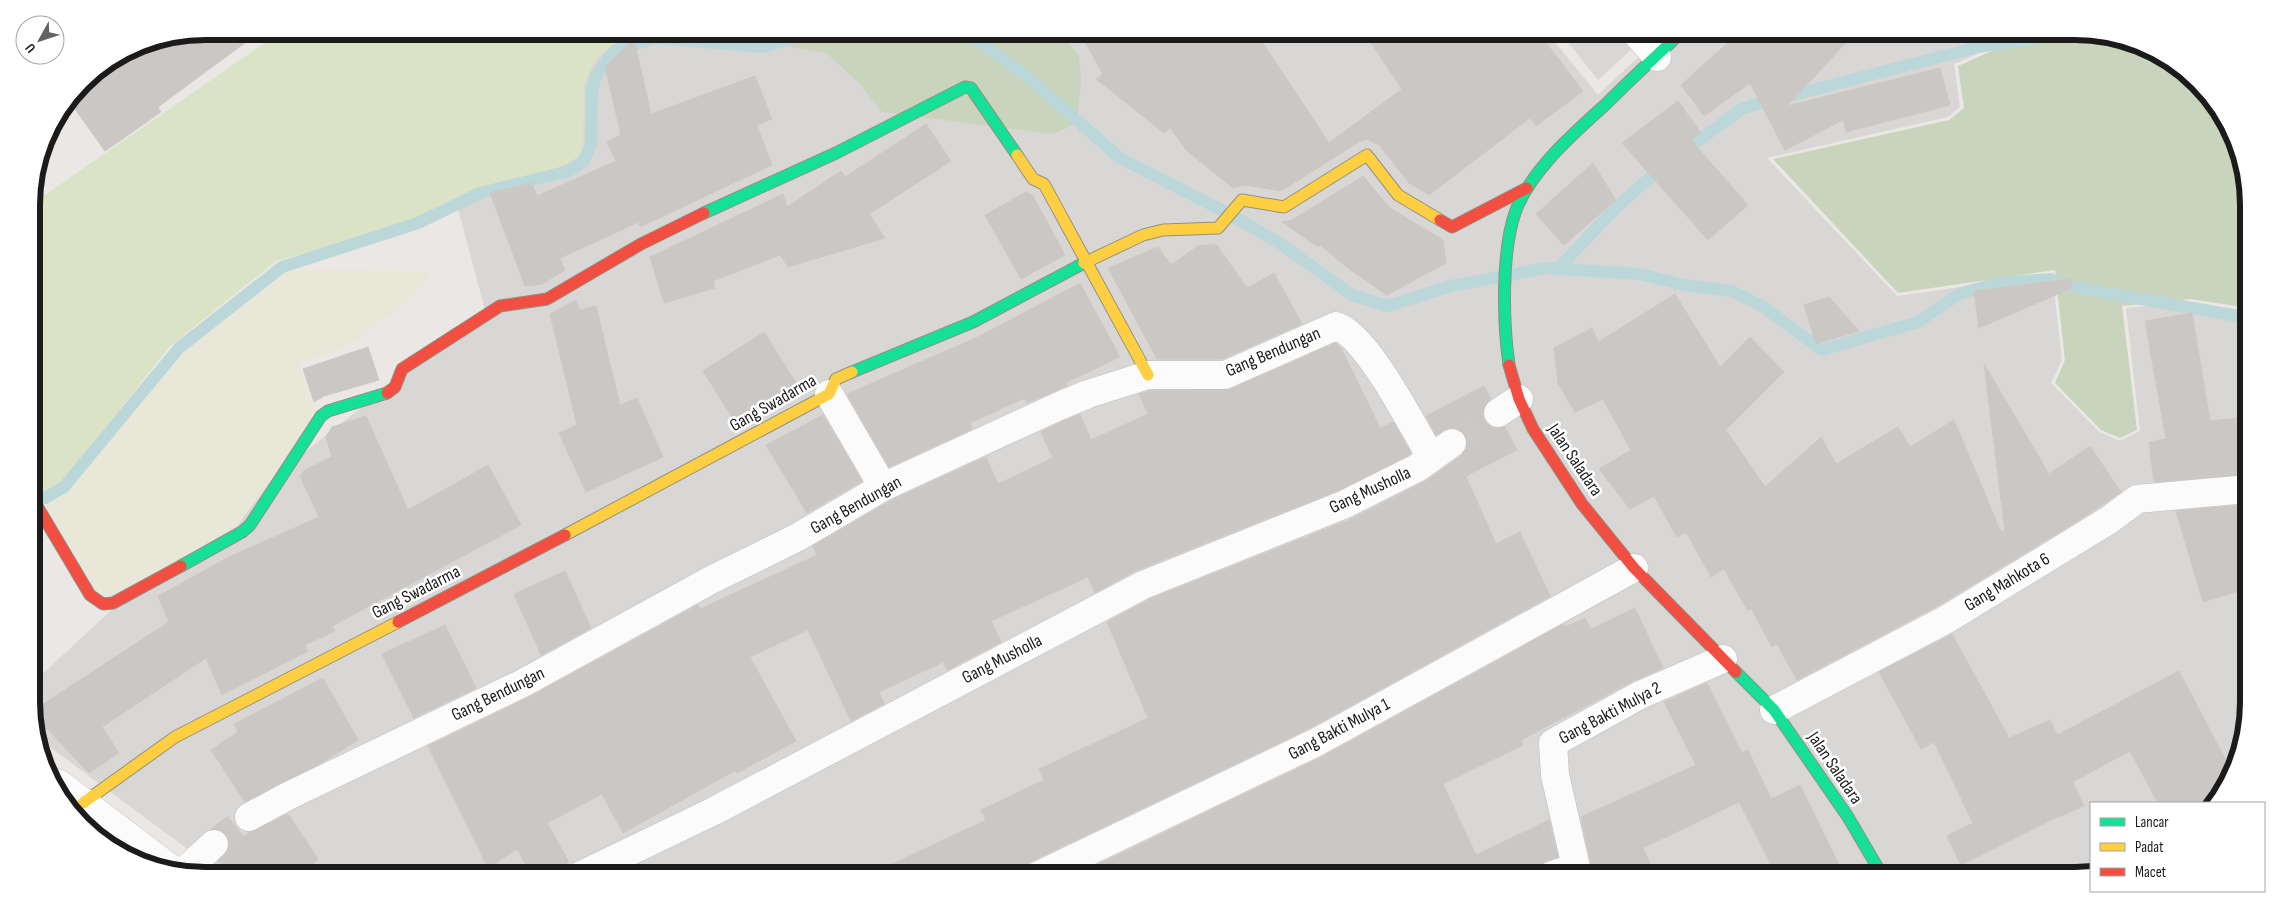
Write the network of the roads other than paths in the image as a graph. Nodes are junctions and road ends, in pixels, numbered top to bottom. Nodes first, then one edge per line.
1 (1642, 40) edge
2 (1674, 40) edge
3 (1657, 57) junction
4 (1527, 188) junction
5 (1088, 262) junction
6 (1148, 375) junction
7 (829, 394) junction
8 (1441, 450) joint
9 (883, 487) junction
10 (2240, 490) edge
11 (40, 511) edge
12 (1634, 568) junction
13 (1723, 659) junction
14 (1774, 710) junction
15 (66, 789) edge
16 (83, 803) junction
17 (249, 817) tunnel mouth
18 (214, 844) tunnel mouth
19 (159, 860) edge
20 (189, 866) edge
21 (598, 867) edge
22 (1056, 867) edge
23 (1568, 867) edge
24 (1877, 867) edge

1 - 3 street
2 - 3 street, Jalan Saladara
3 - 4 street, Jalan Saladara
4 - 5 street, Gang Swadarma
4 - 12 street, Jalan Saladara
5 - 6 street
5 - 7 street, Gang Swadarma
5 - 11 street
6 - 8 street, Gang Bendungan
6 - 9 street, Gang Bendungan
7 - 9 street
7 - 16 street, Gang Swadarma
8 - 21 street, Gang Musholla
9 - 17 street, Gang Bendungan
10 - 14 street, Gang Mahkota 6
12 - 13 street, Jalan Saladara
12 - 22 street, Gang Bakti Mulya 1
13 - 14 street, Jalan Saladara
13 - 23 street, Gang Bakti Mulya 2
14 - 24 street, Jalan Saladara
15 - 16 street
16 - 19 street
18 - 20 street

